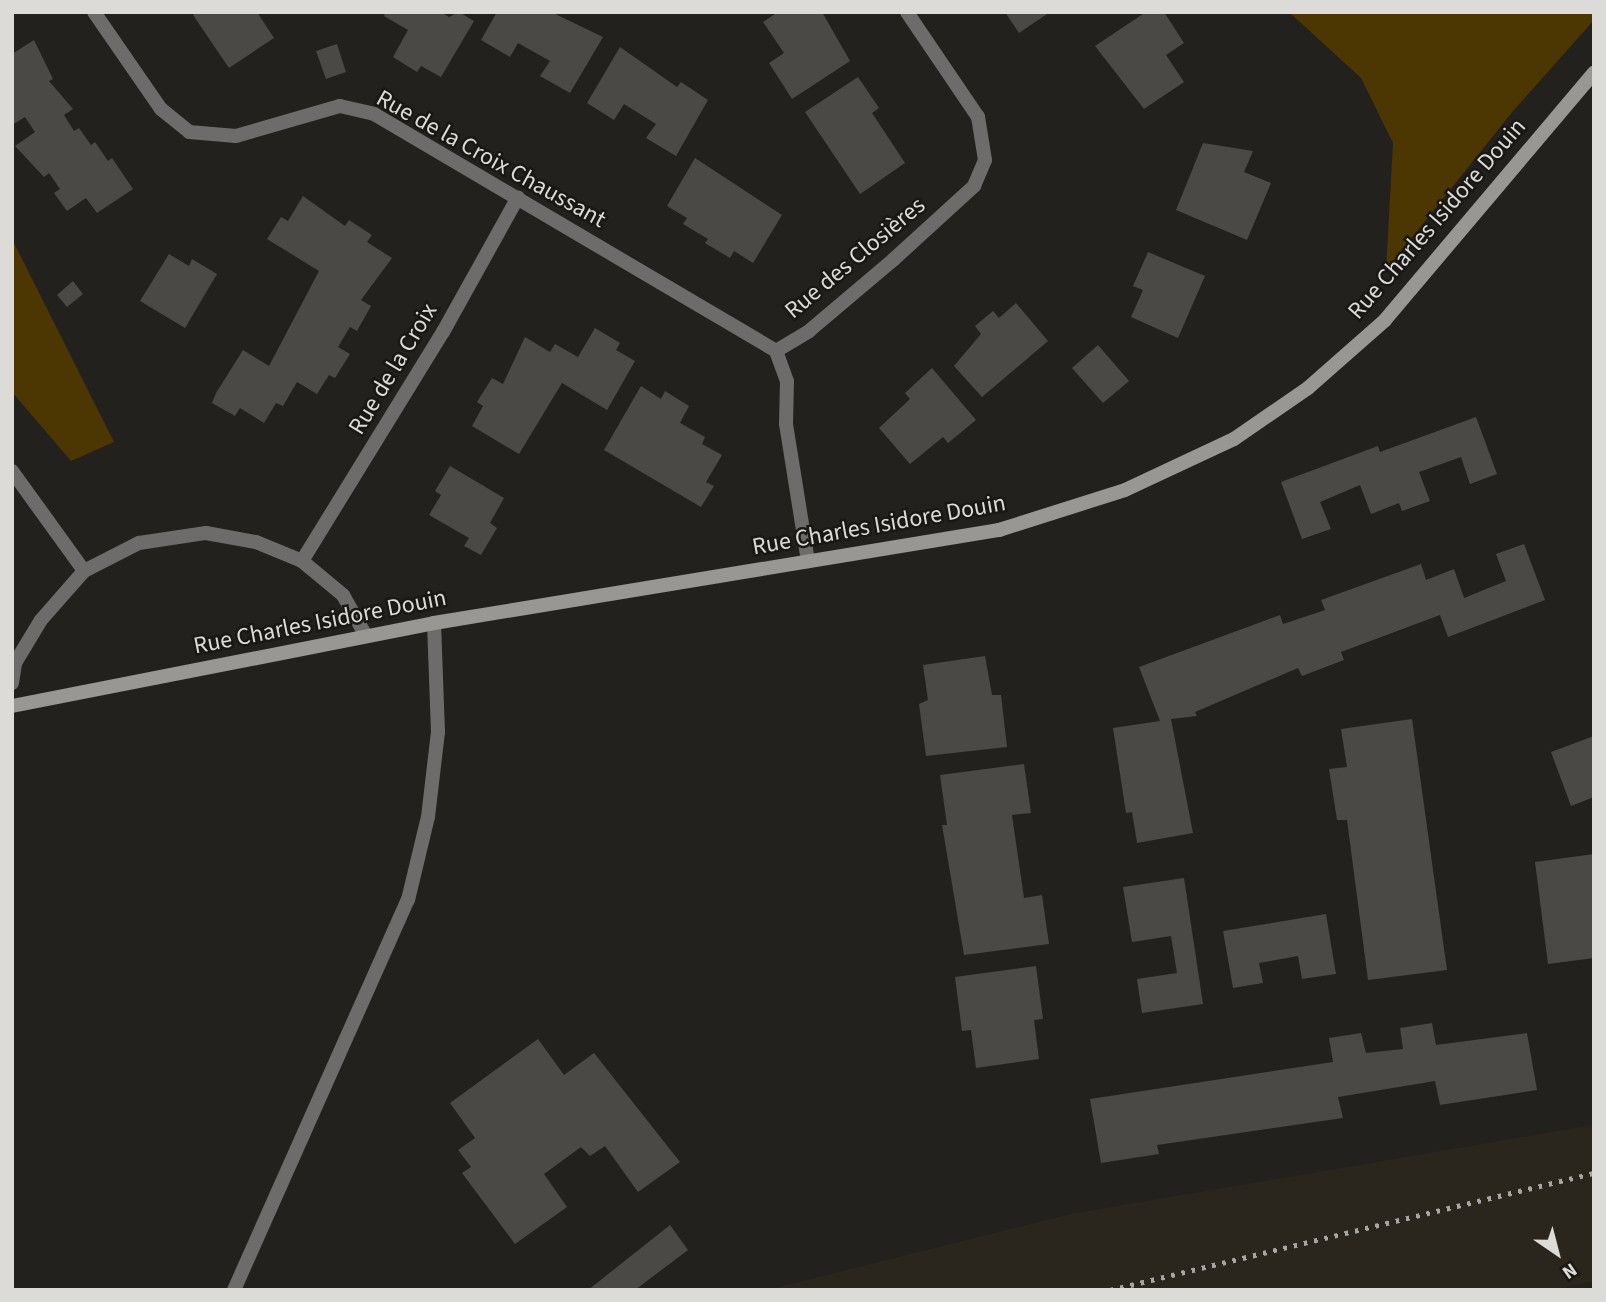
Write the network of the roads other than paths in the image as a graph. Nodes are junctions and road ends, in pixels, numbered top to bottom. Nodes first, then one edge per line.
1 (94, 12) edge
2 (907, 12) edge
3 (1594, 74) edge
4 (518, 197) junction
5 (776, 351) junction
6 (12, 471) edge
7 (302, 561) junction
8 (808, 561) junction
9 (84, 570) junction
10 (434, 622) junction
11 (366, 636) junction
12 (12, 683) edge
13 (12, 706) edge
14 (234, 1290) edge

1 - 4 street, Rue de la Croix Chaussant
2 - 5 street, Rue des Closières
3 - 8 street, Rue Charles Isidore Douin
4 - 5 street, Rue de la Croix Chaussant
4 - 7 street, Rue de la Croix
5 - 8 street, Rue des Closières
6 - 9 street
7 - 9 street
7 - 11 street
8 - 10 street, Rue Charles Isidore Douin
9 - 12 street
10 - 11 street, Rue Charles Isidore Douin
10 - 14 street
11 - 13 street, Rue Charles Isidore Douin

